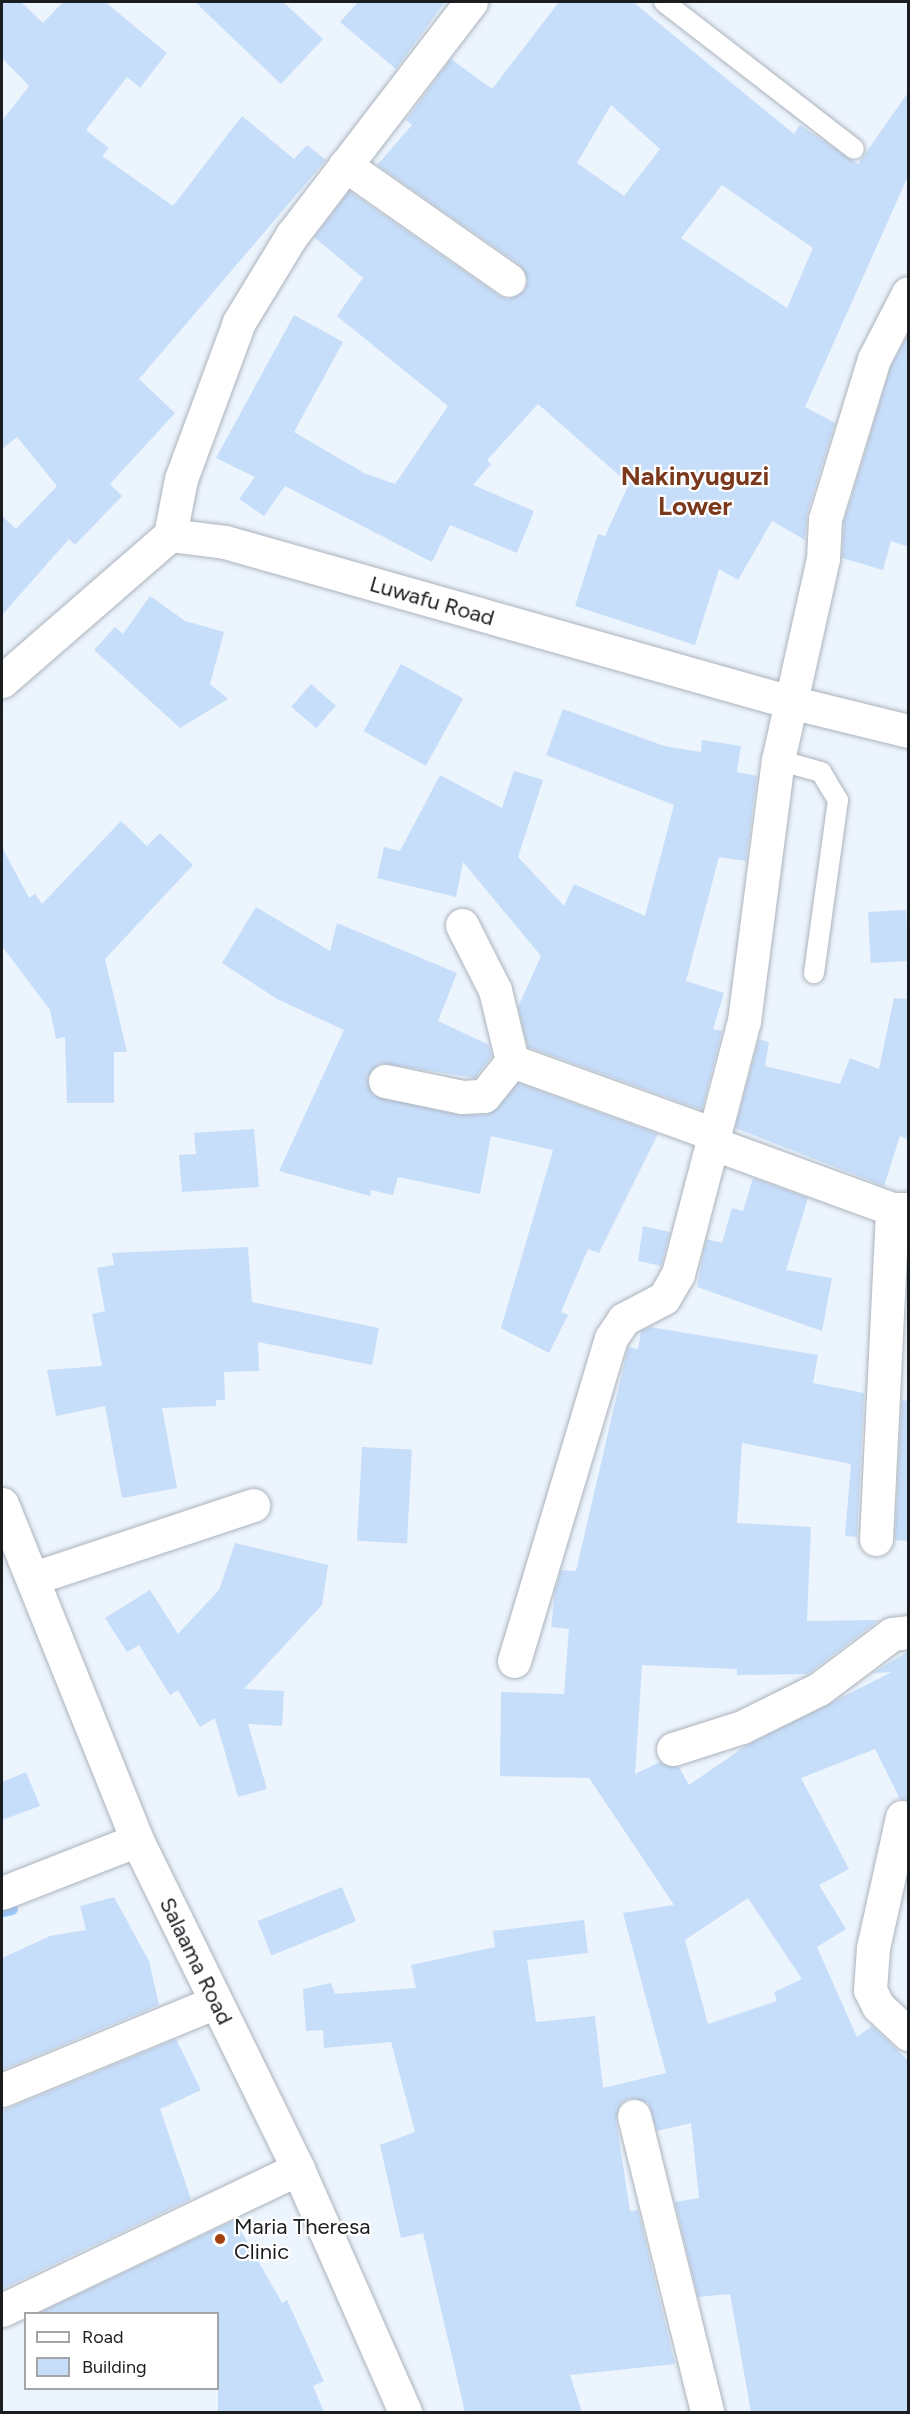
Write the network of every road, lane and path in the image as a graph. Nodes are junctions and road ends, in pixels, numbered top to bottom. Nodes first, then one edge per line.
1 (471, 2) edge
2 (664, 2) edge
3 (854, 149) dead end
4 (345, 165) junction
5 (509, 280) dead end
6 (909, 294) edge
7 (171, 535) junction
8 (2, 681) edge
9 (789, 702) junction
10 (909, 730) edge
11 (778, 760) junction
12 (462, 925) dead end
13 (814, 973) dead end
14 (512, 1061) junction
15 (386, 1081) dead end
16 (713, 1138) junction
17 (900, 1209) edge
18 (895, 1436) edge
19 (2, 1504) edge
20 (253, 1505) dead end
21 (876, 1539) dead end
22 (34, 1578) junction
23 (909, 1632) edge
24 (514, 1661) dead end
25 (673, 1749) dead end
26 (902, 1817) dead end
27 (137, 1840) junction
28 (2, 1893) edge
29 (216, 2002) junction
30 (909, 2034) edge
31 (2, 2090) edge
32 (634, 2116) dead end
33 (298, 2169) junction
34 (2, 2310) edge
35 (405, 2412) edge
36 (707, 2412) edge

1 - 4 street
2 - 3 lane
4 - 5 street
4 - 7 street
6 - 9 street
7 - 8 street
7 - 9 street, Luwafu Road
9 - 10 street, Luwafu Road
9 - 11 street
11 - 13 lane
11 - 16 street
12 - 14 street
14 - 15 street
14 - 16 street
16 - 17 street
16 - 24 street
17 - 18 street
18 - 21 street
19 - 22 street, Salaama Road
20 - 22 street
22 - 27 street, Salaama Road
23 - 25 street
26 - 30 street
27 - 28 street
27 - 29 street, Salaama Road
29 - 31 street
29 - 33 street, Salaama Road
32 - 36 street
33 - 34 street
33 - 35 street, Salaama Road

